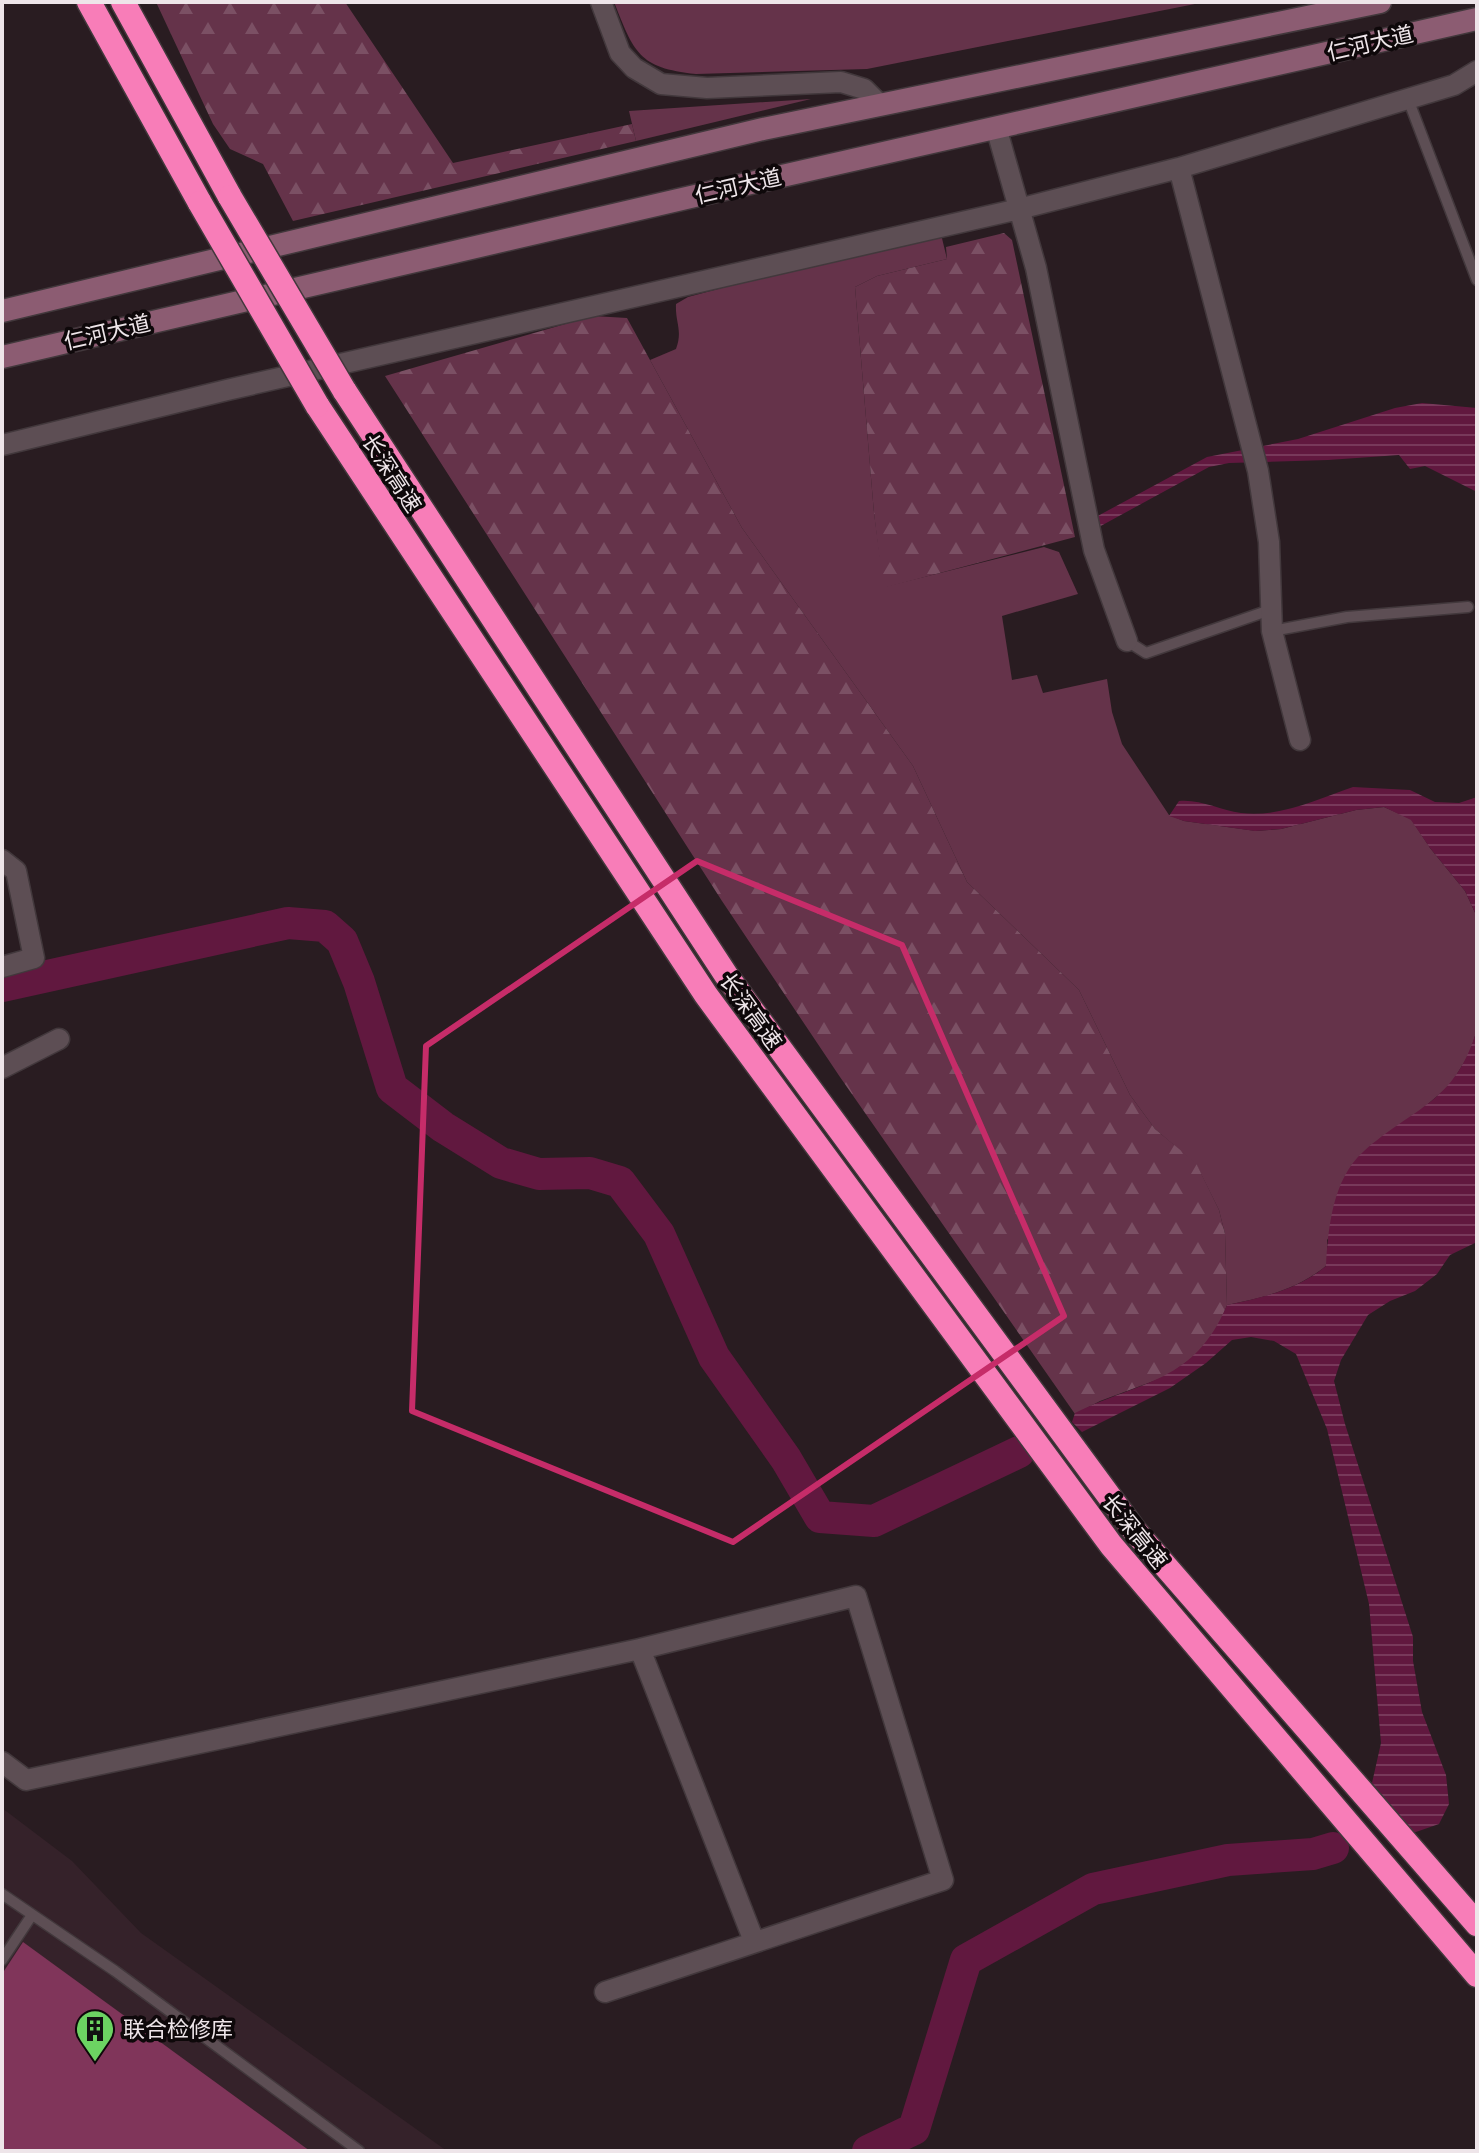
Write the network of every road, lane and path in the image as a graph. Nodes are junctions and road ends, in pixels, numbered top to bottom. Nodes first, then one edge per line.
1 (89, 2) edge
2 (123, 2) edge
3 (601, 2) edge
4 (1380, 2) edge
5 (1473, 16) edge
6 (1477, 71) edge
7 (1408, 99) junction
8 (880, 105) junction
9 (996, 127) junction
10 (1179, 168) junction
11 (1019, 209) junction
12 (1477, 280) edge
13 (2, 311) edge
14 (2, 357) edge
15 (2, 445) edge
16 (1468, 607) dead end
17 (1270, 610) junction
18 (1272, 631) junction
19 (1127, 641) joint
20 (1300, 740) dead end
21 (2, 860) edge
22 (2, 967) edge
23 (59, 1039) dead end
24 (2, 1068) edge
25 (640, 1649) junction
26 (2, 1762) edge
27 (2, 1894) edge
28 (32, 1915) junction
29 (1477, 1924) edge
30 (754, 1941) junction
31 (2, 1960) edge
32 (1477, 1975) edge
33 (605, 1992) dead end
34 (359, 2151) edge

1 - 32 highway, 长深高速, bridge
2 - 29 highway, 长深高速, bridge
3 - 8 street
4 - 8 main road, 仁河大道
5 - 9 main road, 仁河大道
6 - 7 street
7 - 10 street
7 - 12 lane
8 - 13 main road, 仁河大道
9 - 11 street
9 - 14 main road, 仁河大道
10 - 11 street
10 - 17 street
11 - 15 street
11 - 19 street
16 - 18 lane
17 - 18 street
17 - 19 lane
18 - 20 street
21 - 22 street
23 - 24 street
25 - 26 street
25 - 30 street
25 - 30 street
27 - 28 lane
28 - 31 lane
28 - 34 lane
30 - 33 street

